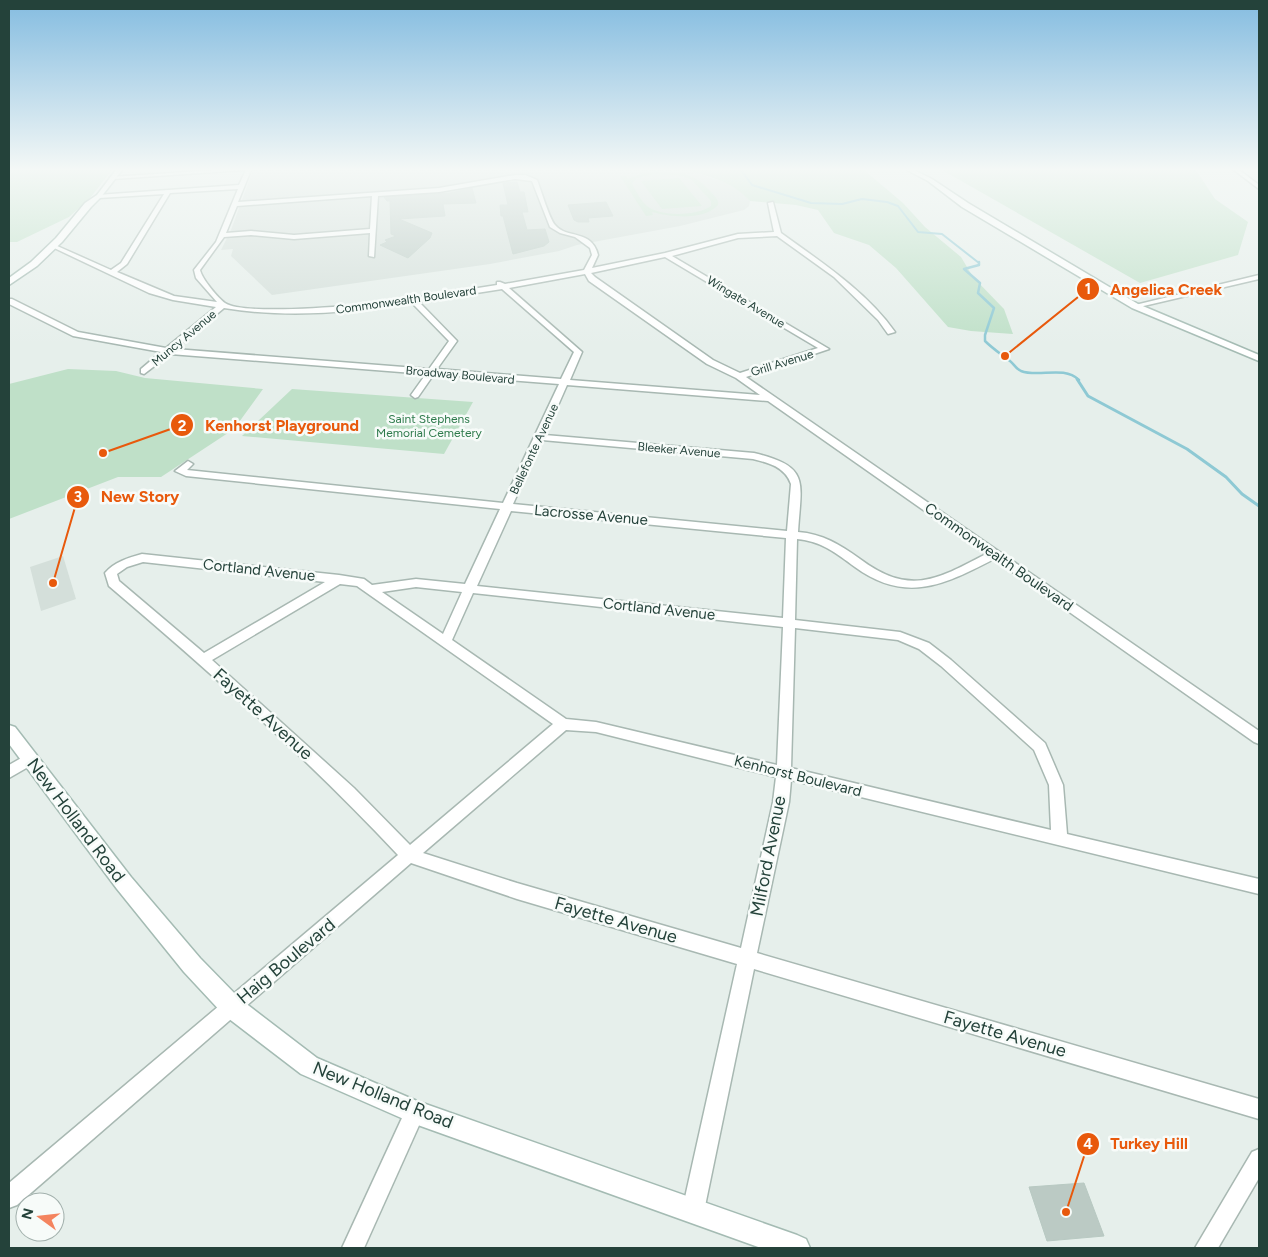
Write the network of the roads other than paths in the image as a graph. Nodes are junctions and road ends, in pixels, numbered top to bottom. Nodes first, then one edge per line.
1 (67, 229) edge
2 (146, 229) edge
3 (225, 229) edge
4 (558, 229) edge
5 (777, 229) edge
6 (1005, 229) edge
7 (374, 230) joint
8 (223, 234) junction
9 (778, 234) junction
10 (53, 246) junction
11 (666, 255) junction
12 (372, 256) dead end
13 (111, 272) junction
14 (587, 272) junction
15 (1259, 277) edge
16 (9, 282) edge
17 (501, 285) junction
18 (411, 299) junction
19 (9, 302) edge
20 (223, 305) junction
21 (1134, 306) junction
22 (890, 332) dead end
23 (172, 349) junction
24 (826, 349) joint
25 (1259, 358) edge
26 (433, 370) junction
27 (144, 371) dead end
28 (739, 376) junction
29 (565, 380) junction
30 (758, 390) junction
31 (414, 395) dead end
32 (769, 398) junction
33 (539, 438) junction
34 (188, 464) dead end
35 (795, 495) joint
36 (507, 507) junction
37 (792, 533) junction
38 (995, 554) junction
39 (147, 558) joint
40 (339, 579) junction
41 (470, 588) junction
42 (372, 589) junction
43 (790, 623) junction
44 (445, 642) junction
45 (203, 659) junction
46 (563, 724) junction
47 (9, 732) edge
48 (1259, 738) edge
49 (30, 759) junction
50 (9, 772) edge
51 (784, 772) junction
52 (1059, 839) junction
53 (410, 856) junction
54 (1259, 888) edge
55 (747, 958) junction
56 (232, 1007) junction
57 (1259, 1109) edge
58 (415, 1112) junction
59 (1259, 1160) edge
60 (9, 1197) edge
61 (693, 1211) junction
62 (353, 1248) edge
63 (797, 1248) edge
64 (1206, 1248) edge

1 - 10 street
2 - 13 street
3 - 8 street
4 - 14 street
5 - 9 street
6 - 21 street
7 - 8 street
7 - 12 street
8 - 20 street
9 - 11 street
9 - 22 street
10 - 13 street, Commonwealth Boulevard
10 - 16 street
11 - 14 street
11 - 24 street, Wingate Avenue
13 - 20 street, Commonwealth Boulevard
14 - 17 street, Commonwealth Boulevard
14 - 28 street, Commonwealth Boulevard
15 - 21 street
17 - 18 street, Commonwealth Boulevard
17 - 29 street, Bellefonte Avenue
18 - 20 street, Commonwealth Boulevard
18 - 26 street
19 - 23 street, Broadway Boulevard
20 - 23 street, Muncy Avenue
21 - 25 street
23 - 26 street, Broadway Boulevard
23 - 27 street, Muncy Avenue
24 - 28 street, Grill Avenue
26 - 29 street, Broadway Boulevard
26 - 31 street
28 - 30 street, Commonwealth Boulevard
29 - 30 street, Broadway Boulevard
29 - 32 street, Broadway Boulevard
29 - 33 street, Bellefonte Avenue
30 - 32 street, Commonwealth Boulevard
32 - 38 street, Commonwealth Boulevard
33 - 35 street, Bleeker Avenue
33 - 36 street, Bellefonte Avenue
34 - 36 street, Lacrosse Avenue
35 - 37 street, Milford Avenue
36 - 37 street, Lacrosse Avenue
36 - 41 street, Bellefonte Avenue
37 - 38 street, Lacrosse Avenue
37 - 43 street, Milford Avenue
38 - 48 street, Commonwealth Boulevard
39 - 40 street, Cortland Avenue
39 - 45 street, Fayette Avenue
40 - 42 street, Cortland Avenue
40 - 45 street
41 - 42 street, Cortland Avenue
41 - 43 street, Cortland Avenue
41 - 44 street, Bellefonte Avenue
42 - 44 street, Kenhorst Boulevard
43 - 51 street, Milford Avenue
43 - 52 street, Cortland Avenue
44 - 46 street, Kenhorst Boulevard
45 - 53 street, Fayette Avenue
46 - 51 street, Kenhorst Boulevard
46 - 53 street, Haig Boulevard
47 - 49 street, New Holland Road
49 - 50 street
49 - 56 street, New Holland Road
51 - 52 street, Kenhorst Boulevard
51 - 55 street, Milford Avenue
52 - 54 street, Kenhorst Boulevard
53 - 55 street, Fayette Avenue
53 - 56 street, Haig Boulevard
55 - 57 street, Fayette Avenue
55 - 61 street, Milford Avenue
56 - 58 street, New Holland Road
56 - 60 street, Haig Boulevard
58 - 61 street, New Holland Road
58 - 62 street
59 - 64 street
61 - 63 street, New Holland Road

